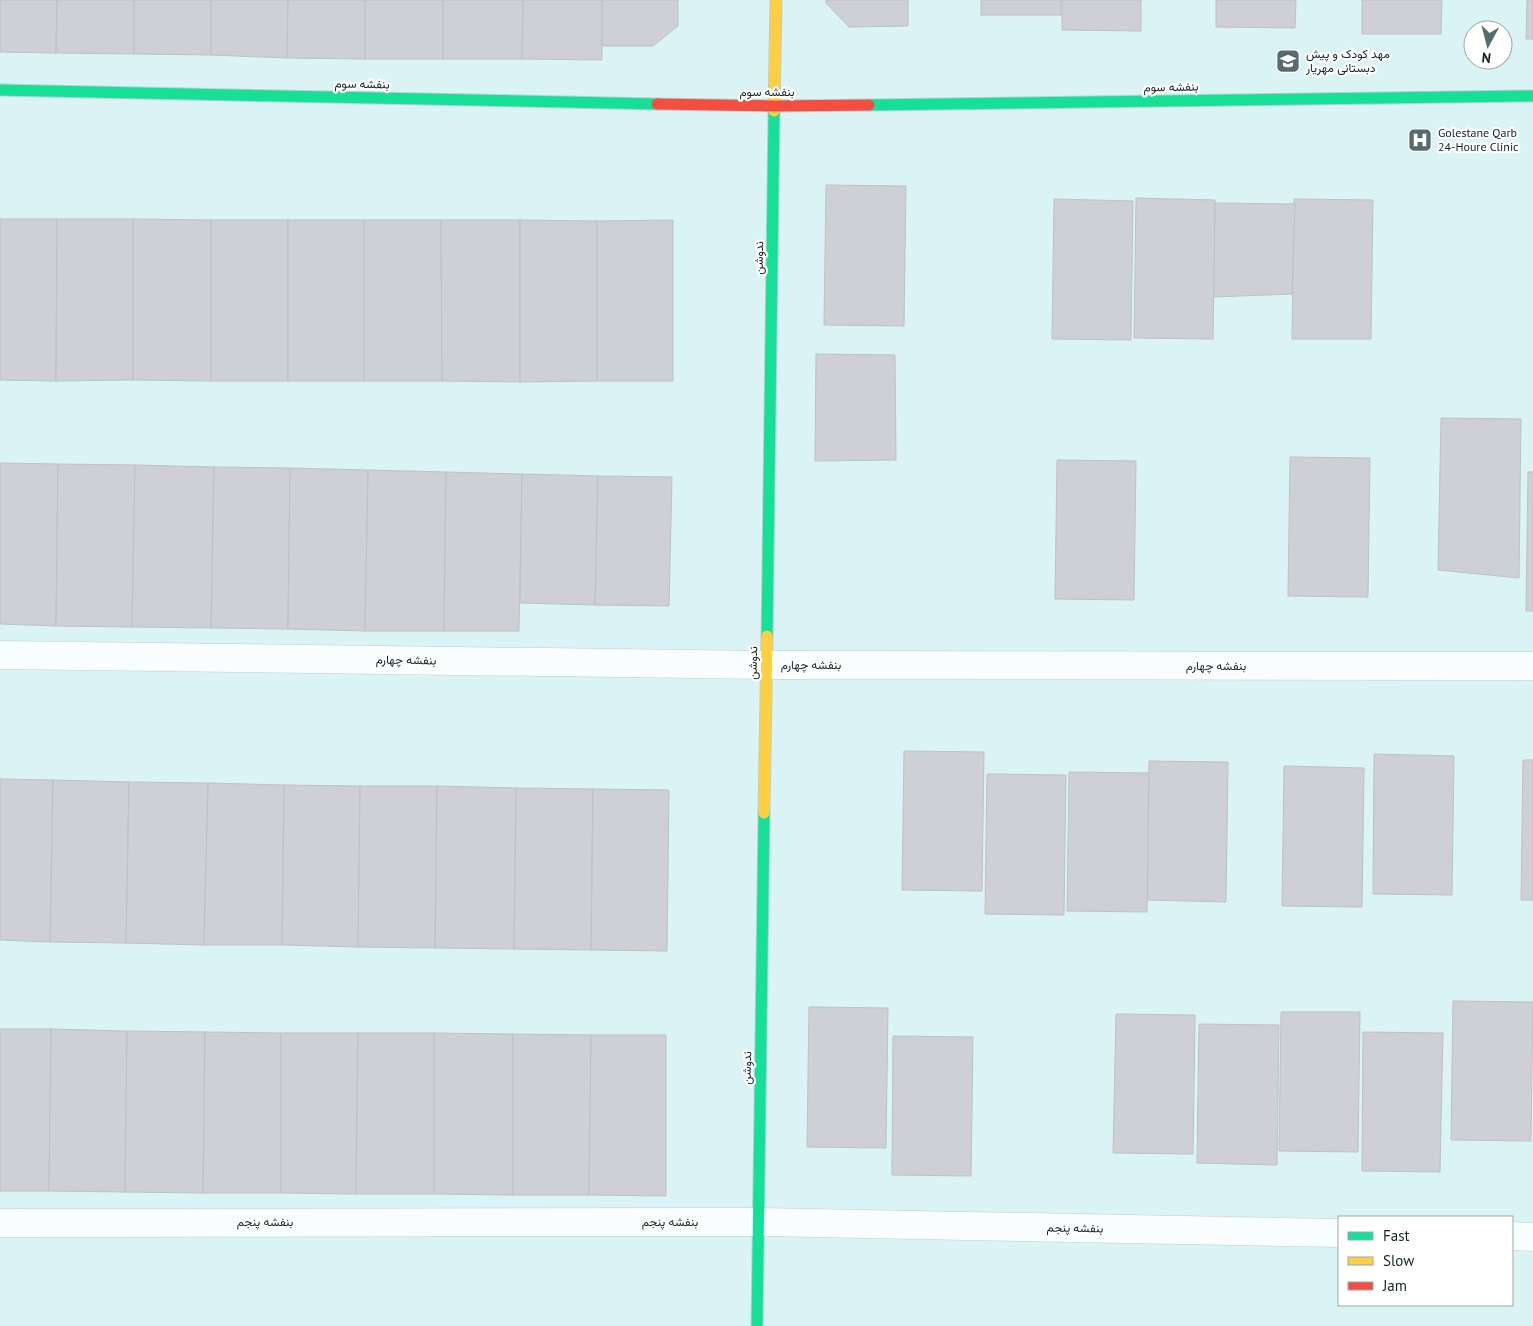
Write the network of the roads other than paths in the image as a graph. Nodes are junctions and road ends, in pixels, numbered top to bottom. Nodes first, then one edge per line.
1 (776, 0) edge
2 (0, 90) edge
3 (1533, 96) edge
4 (774, 106) junction
5 (0, 655) edge
6 (767, 665) junction
7 (1533, 666) edge
8 (759, 1222) junction
9 (0, 1223) edge
10 (1338, 1233) edge
11 (1513, 1236) edge
12 (1533, 1237) edge
13 (757, 1326) edge

1 - 4 street, ندوشن
2 - 4 street, بنفشه سوم
3 - 4 street, بنفشه سوم
4 - 6 street, ندوشن
5 - 6 street, بنفشه چهارم
6 - 7 street, بنفشه چهارم
6 - 8 street, ندوشن
8 - 9 street, بنفشه پنجم
8 - 10 street, بنفشه پنجم
8 - 13 street, ندوشن
11 - 12 street

